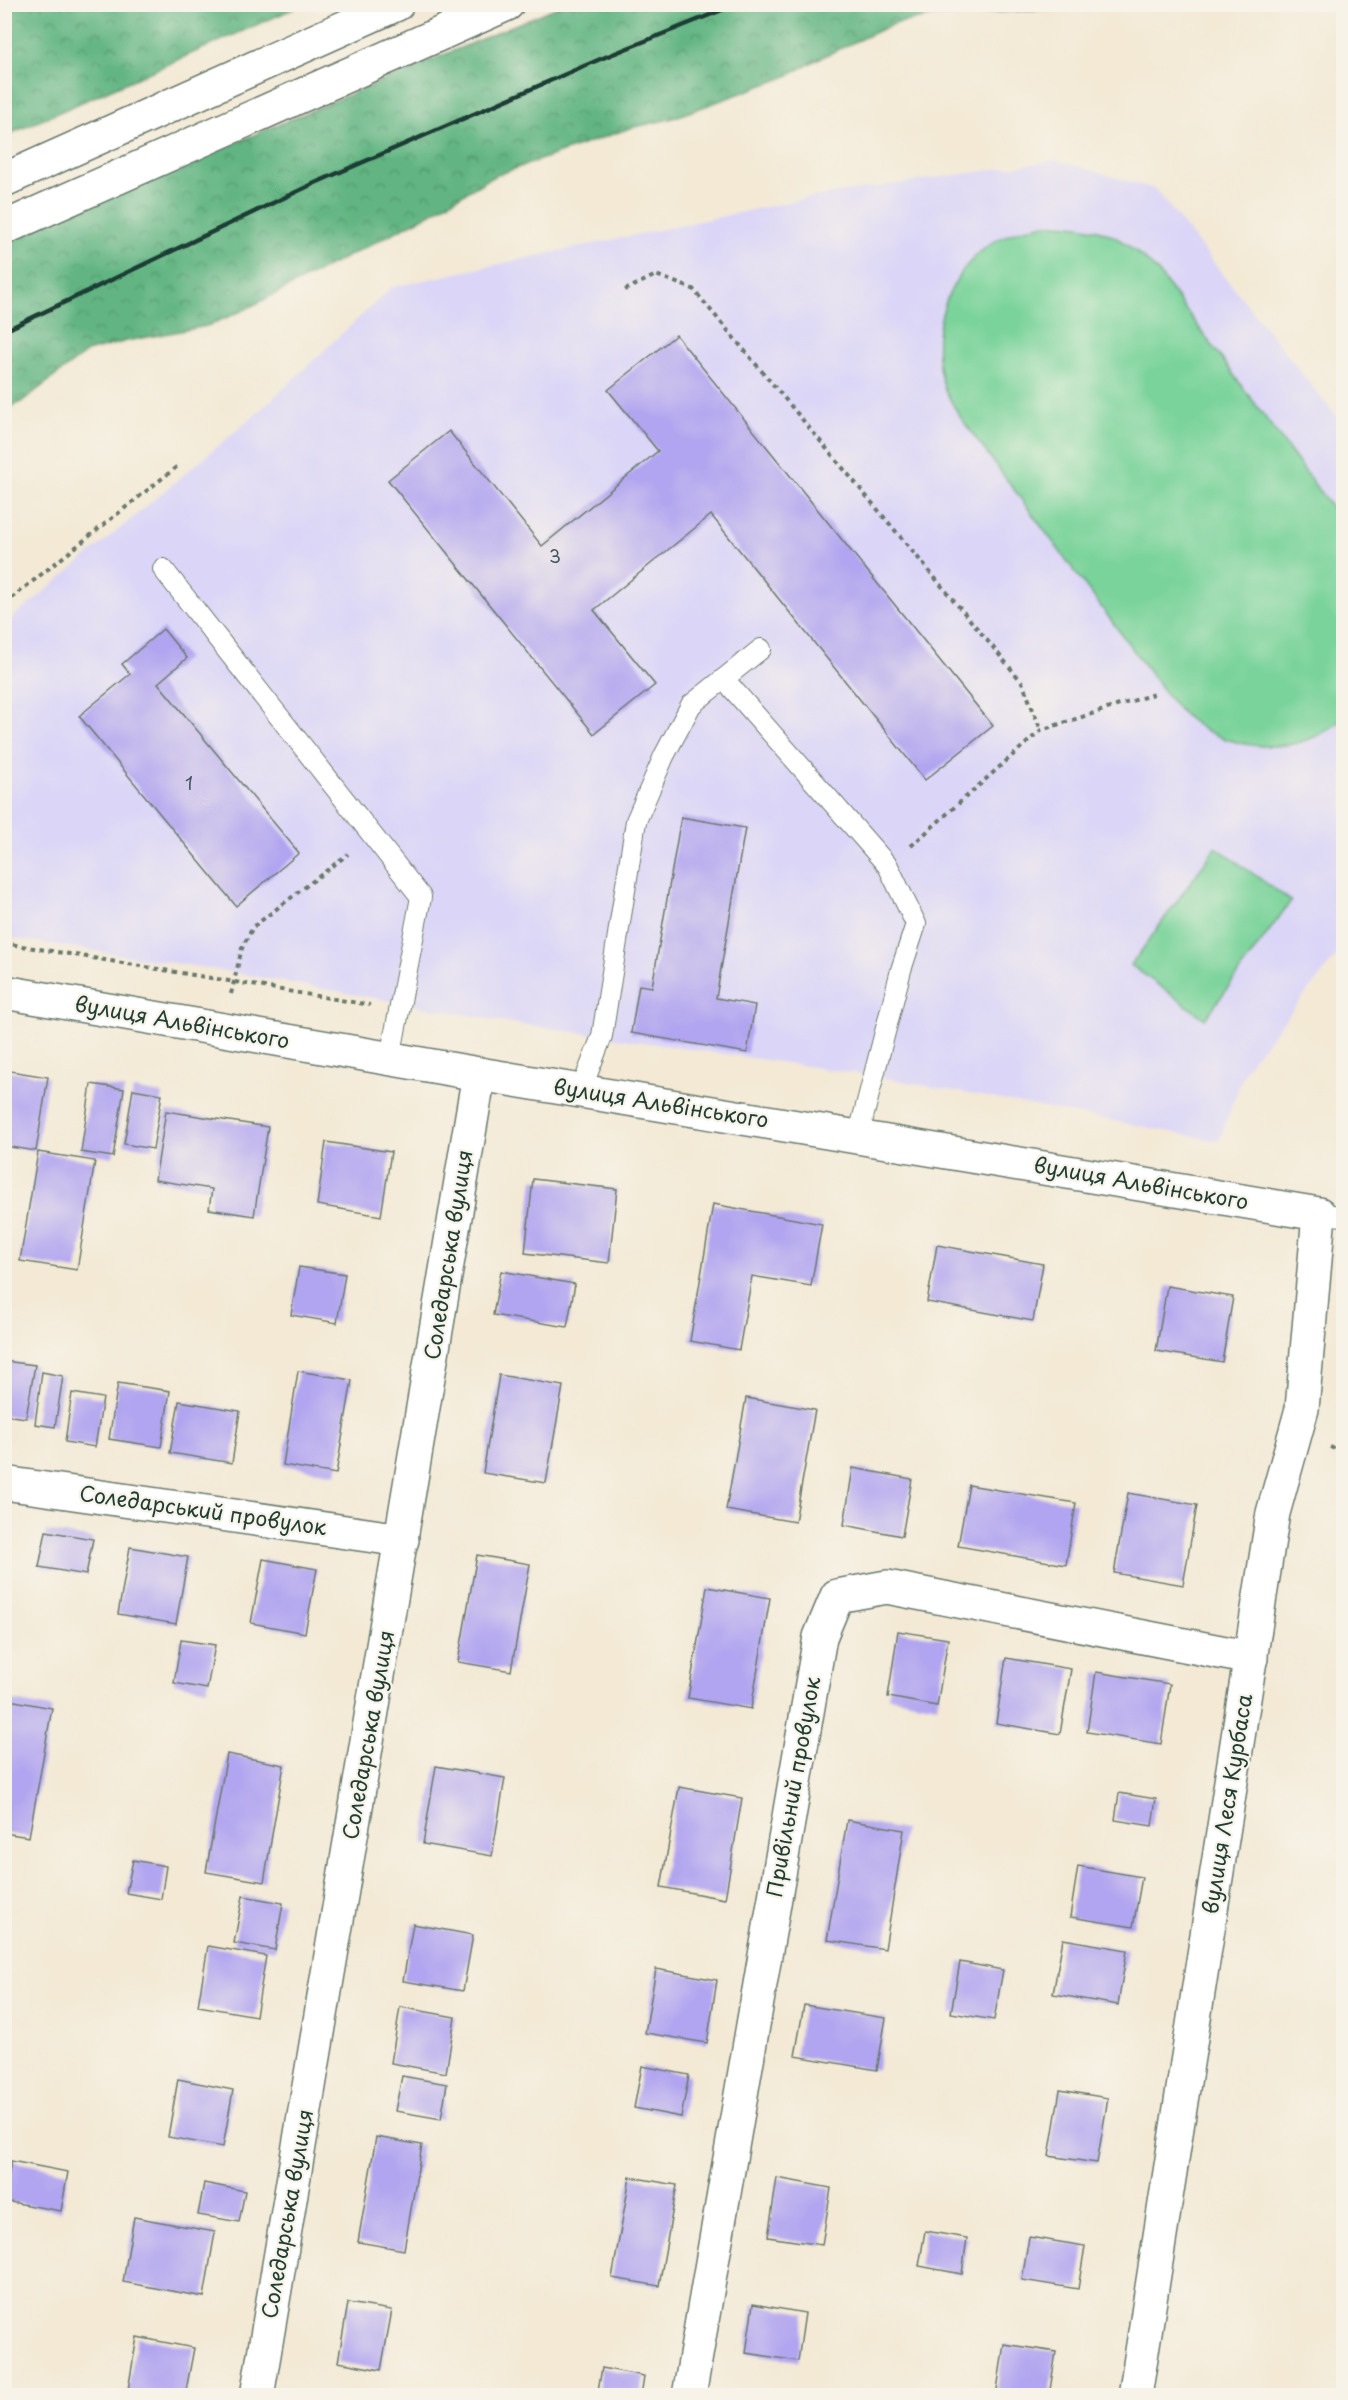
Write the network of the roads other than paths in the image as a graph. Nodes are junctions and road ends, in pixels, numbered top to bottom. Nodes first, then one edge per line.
1 (397, 4) edge
2 (507, 4) edge
3 (4, 180) edge
4 (4, 228) edge
5 (163, 569) dead end
6 (761, 649) dead end
7 (724, 679) junction
8 (4, 992) edge
9 (390, 1058) junction
10 (479, 1074) junction
11 (581, 1090) junction
12 (858, 1137) junction
13 (1331, 1215) edge
14 (4, 1483) edge
15 (402, 1540) junction
16 (1251, 1658) junction
17 (257, 2396) edge
18 (689, 2396) edge
19 (1135, 2396) edge

1 - 3 street
2 - 4 street
5 - 9 lane
6 - 7 lane
7 - 11 lane
7 - 12 lane
8 - 9 street, вулиця Альвінського
9 - 10 street, вулиця Альвінського
10 - 11 street, вулиця Альвінського
10 - 15 street, Соледарська вулиця
11 - 12 street, вулиця Альвінського
12 - 13 street, вулиця Альвінського
13 - 16 street, вулиця Леся Курбаса
14 - 15 street, Соледарський провулок
15 - 17 street, Соледарська вулиця
16 - 18 street, Привільний провулок
16 - 19 street, вулиця Леся Курбаса

